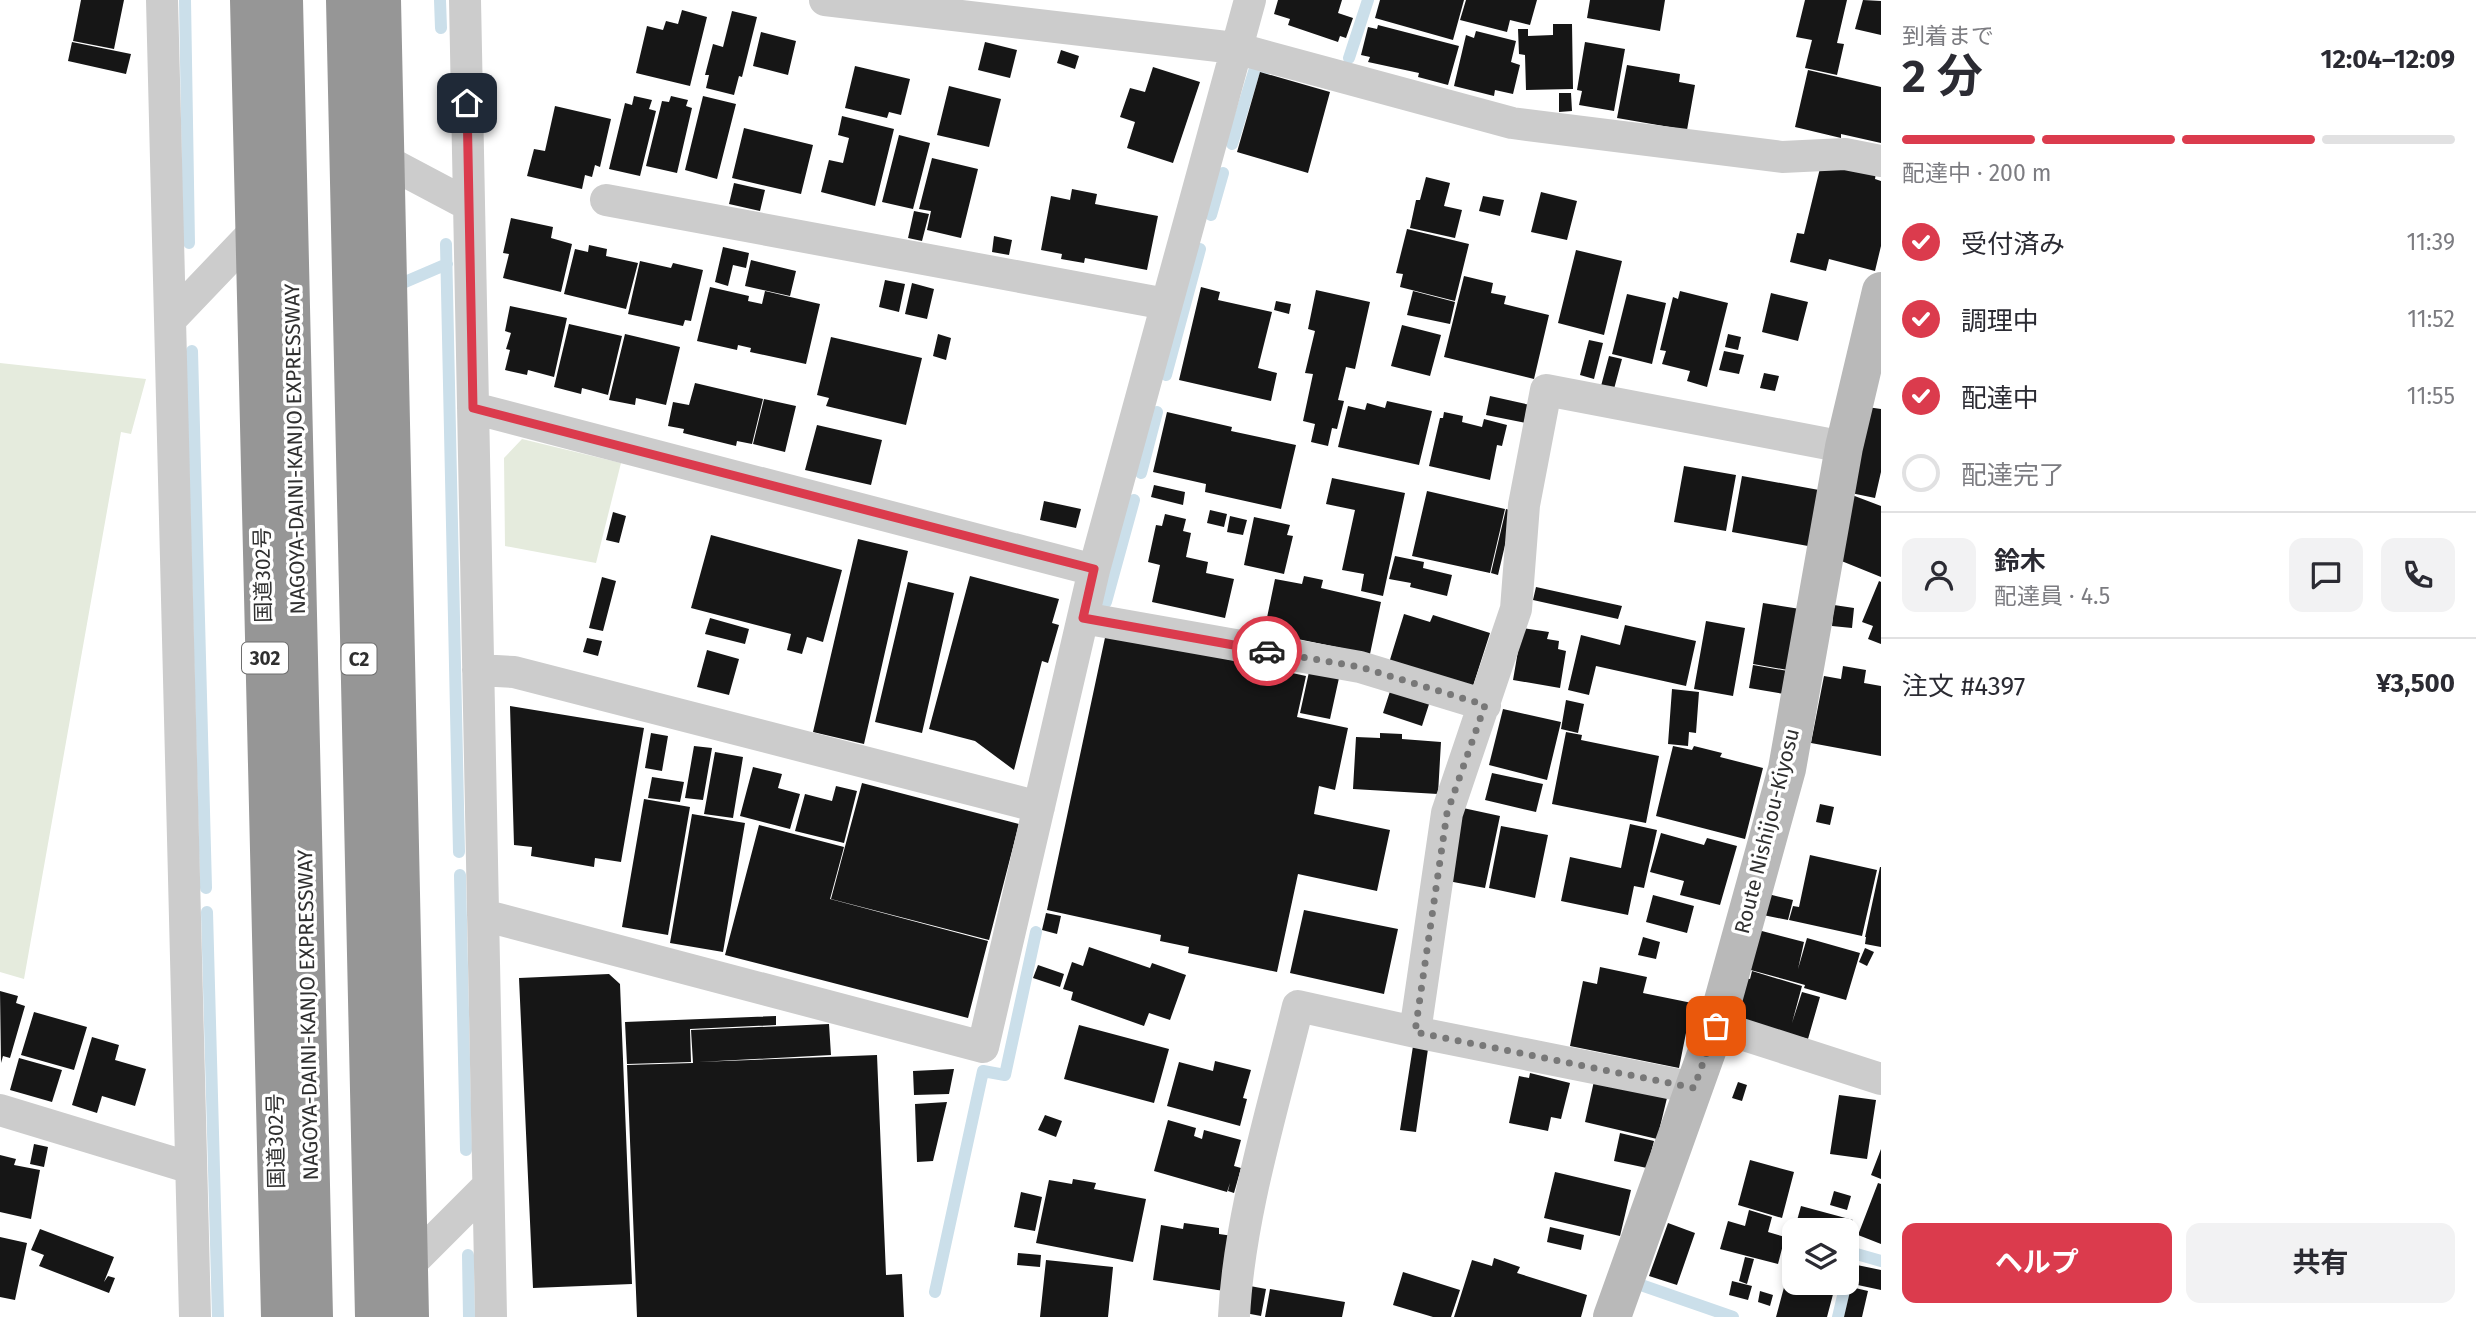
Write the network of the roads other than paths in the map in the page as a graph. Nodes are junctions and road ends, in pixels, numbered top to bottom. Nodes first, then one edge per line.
1 (162, 0) edge
2 (249, 0) edge
3 (284, 0) edge
4 (345, 0) edge
5 (382, 0) edge
6 (465, 0) edge
7 (825, 0) edge
8 (1250, 0) edge
9 (1235, 48) junction
10 (386, 161) junction
11 (1881, 161) edge
12 (606, 200) dead end
13 (469, 205) junction
14 (255, 231) junction
15 (1881, 291) edge
16 (1166, 304) junction
17 (170, 320) junction
18 (473, 408) junction
19 (1844, 447) junction
20 (1094, 569) junction
21 (1083, 618) junction
22 (478, 670) junction
23 (1485, 705) junction
24 (1039, 807) junction
25 (483, 915) junction
26 (1716, 1026) junction
27 (1415, 1032) junction
28 (1881, 1079) edge
29 (1694, 1088) junction
30 (0, 1110) edge
31 (191, 1168) junction
32 (488, 1186) junction
33 (409, 1265) junction
34 (195, 1317) edge
35 (280, 1317) edge
36 (314, 1317) edge
37 (374, 1317) edge
38 (410, 1317) edge
39 (491, 1317) edge
40 (1234, 1317) edge
41 (1612, 1317) edge

1 - 17 street
2 - 14 highway, 国道302号 / 302
3 - 36 highway, NAGOYA-DAINI-KANJO EXPRESSWAY
4 - 37 highway, C2
5 - 10 highway
6 - 13 street
7 - 9 street
8 - 9 street
9 - 11 street
9 - 16 street
10 - 13 street
10 - 33 highway
12 - 16 street
13 - 18 street
14 - 17 street
14 - 35 highway, 国道302号 / 302
15 - 19 main road, Route Nishijou-Kiyosu
16 - 20 street
17 - 31 street
18 - 20 street
18 - 22 street
19 - 23 street
19 - 26 main road, Route Nishijou-Kiyosu
20 - 21 street
21 - 23 street
21 - 24 street
22 - 24 street
22 - 25 street
23 - 27 street
24 - 25 street
25 - 32 street
26 - 28 street
26 - 29 main road, Route Nishijou-Kiyosu
27 - 29 street
27 - 40 street
29 - 41 main road, Route Nishijou-Kiyosu
30 - 31 street
31 - 34 street
32 - 33 street
32 - 39 street
33 - 38 highway

